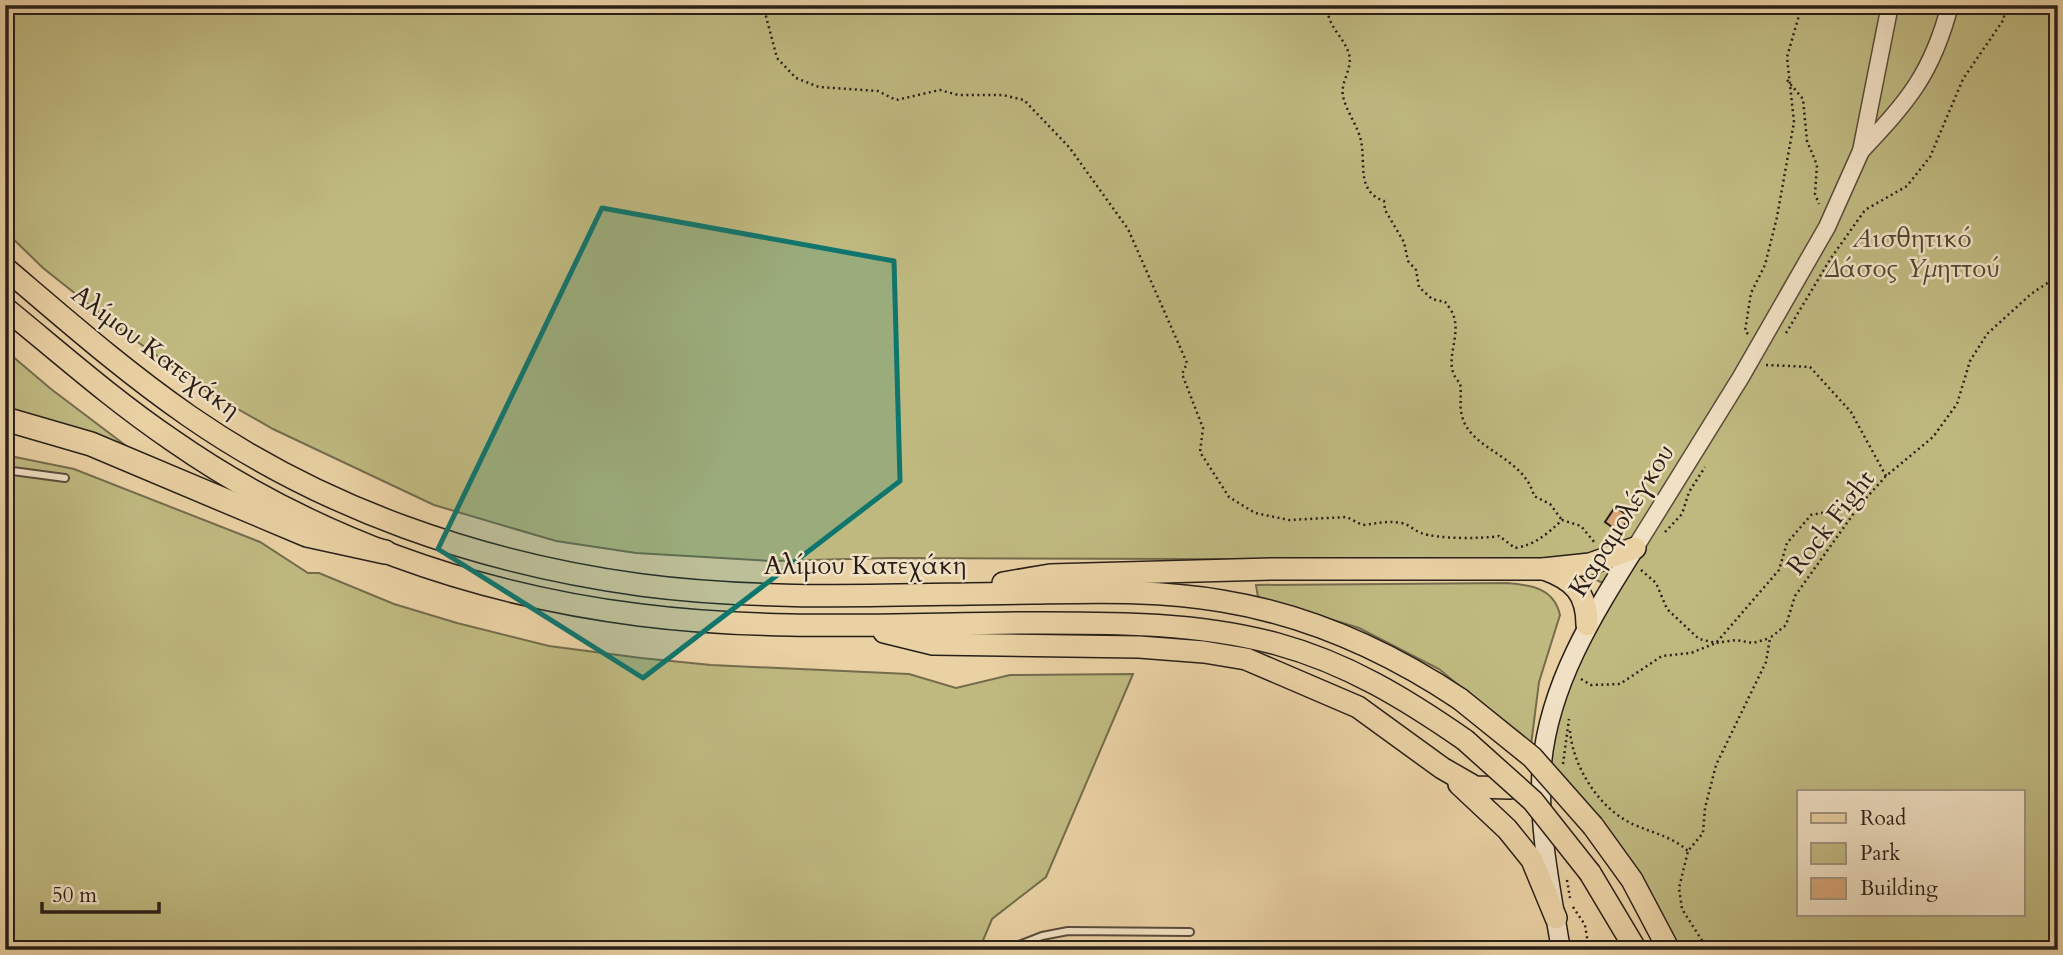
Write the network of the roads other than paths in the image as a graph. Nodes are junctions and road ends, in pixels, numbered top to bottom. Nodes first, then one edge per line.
1 (1891, 5) edge
2 (1950, 5) edge
3 (1861, 151) junction
4 (5, 268) edge
5 (5, 308) edge
6 (5, 419) edge
7 (5, 470) edge
8 (65, 478) dead end
9 (386, 552) junction
10 (1637, 558) junction
11 (1543, 569) junction
12 (943, 593) junction
13 (852, 623) junction
14 (1587, 625) junction
15 (1542, 764) junction
16 (1442, 768) junction
17 (1510, 788) joint
18 (1556, 918) junction
19 (1190, 932) dead end
20 (1006, 950) edge
21 (1561, 950) edge
22 (1636, 950) edge
23 (1669, 950) edge

1 - 3 street
2 - 3 street
3 - 10 street, Καραμολέγκου
4 - 12 main road, Αλίμου Κατεχάκη
5 - 9 main road
6 - 9 highway
7 - 8 lane
9 - 13 main road
10 - 11 main road
10 - 14 main road, Καραμολέγκου
11 - 12 main road
11 - 14 main road
12 - 23 main road, Αλίμου Κατεχάκη, bridge
13 - 16 main road
13 - 22 main road, bridge
14 - 15 main road, Καραμολέγκου
15 - 17 main road
15 - 18 main road, Καραμολέγκου
16 - 17 main road
16 - 18 main road
18 - 21 main road, Καραμολέγκου
19 - 20 lane

